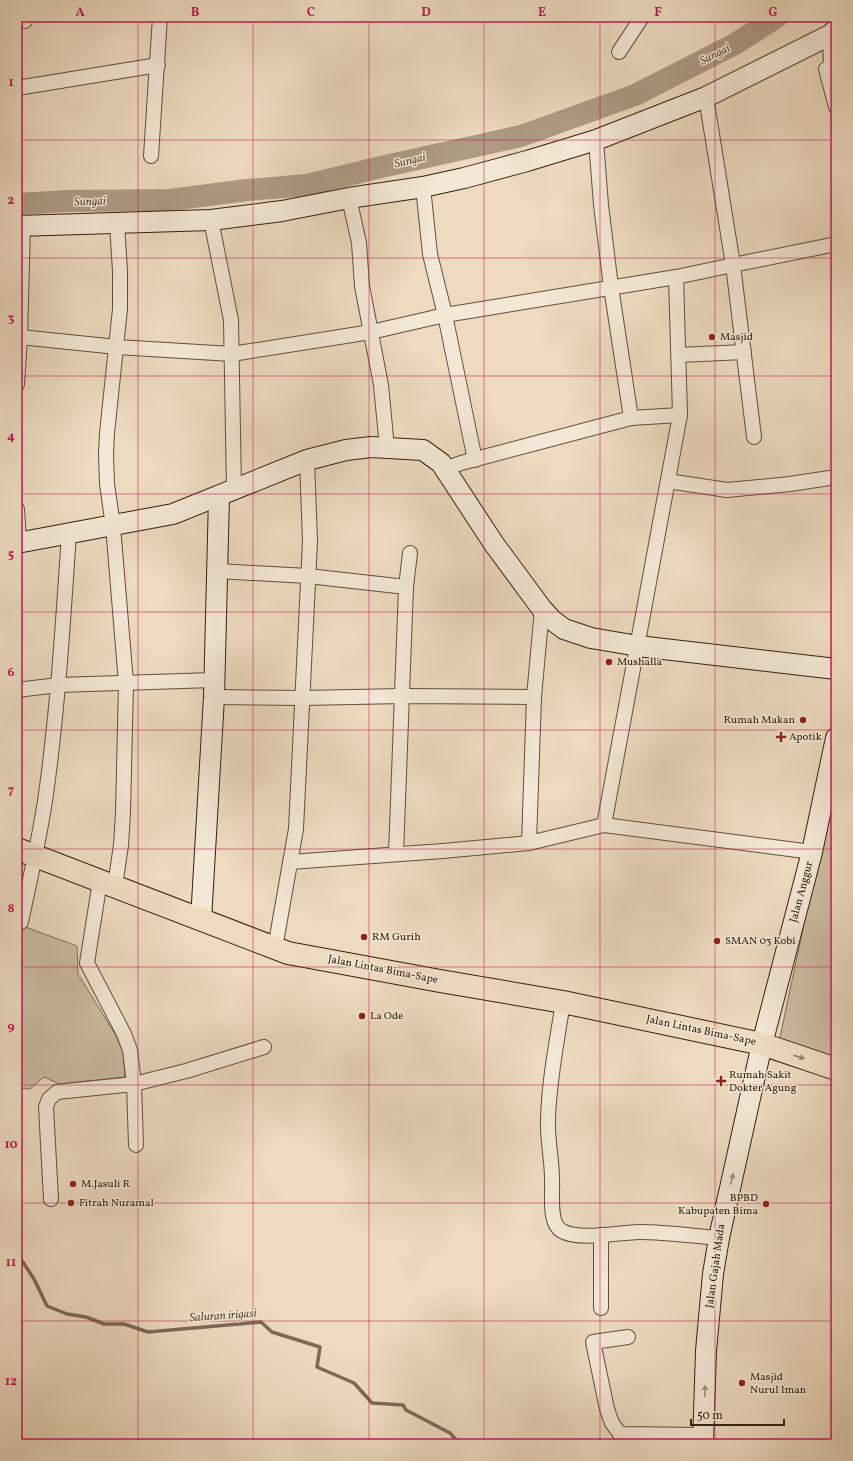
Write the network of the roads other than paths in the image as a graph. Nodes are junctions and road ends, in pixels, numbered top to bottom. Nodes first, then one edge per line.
1 (160, 17) edge
2 (642, 17) edge
3 (833, 33) edge
4 (619, 52) dead end
5 (158, 66) junction
6 (17, 88) edge
7 (706, 97) junction
8 (836, 106) edge
9 (596, 140) junction
10 (151, 156) dead end
11 (423, 187) junction
12 (349, 198) junction
13 (211, 220) junction
14 (117, 224) junction
15 (20, 225) edge
16 (836, 244) edge
17 (733, 265) junction
18 (676, 277) junction
19 (611, 287) junction
20 (445, 316) junction
21 (371, 332) junction
22 (20, 337) junction
23 (117, 346) junction
24 (744, 352) junction
25 (232, 354) junction
26 (679, 355) junction
27 (17, 384) edge
28 (680, 415) junction
29 (632, 418) junction
30 (754, 437) dead end
31 (388, 448) junction
32 (307, 460) junction
33 (475, 460) junction
34 (445, 469) junction
35 (836, 477) edge
36 (668, 481) junction
37 (226, 493) junction
38 (17, 509) edge
39 (113, 526) junction
40 (69, 534) junction
41 (18, 543) edge
42 (410, 553) dead end
43 (217, 571) junction
44 (308, 576) junction
45 (406, 587) junction
46 (542, 609) junction
47 (638, 646) junction
48 (836, 669) edge
49 (126, 683) junction
50 (58, 686) junction
51 (214, 689) junction
52 (17, 690) edge
53 (403, 696) junction
54 (534, 697) junction
55 (303, 698) junction
56 (836, 738) edge
57 (604, 825) junction
58 (529, 843) junction
59 (812, 852) junction
60 (26, 853) edge
61 (396, 854) junction
62 (290, 862) junction
63 (108, 884) junction
64 (201, 920) junction
65 (21, 922) dead end
66 (275, 948) junction
67 (563, 1002) junction
68 (762, 1044) junction
69 (264, 1047) dead end
70 (836, 1069) edge
71 (134, 1084) junction
72 (136, 1145) dead end
73 (51, 1199) dead end
74 (601, 1235) junction
75 (719, 1238) junction
76 (601, 1308) dead end
77 (628, 1337) dead end
78 (703, 1440) edge

1 - 5 street
2 - 4 street
3 - 7 street
3 - 8 street
5 - 6 street
5 - 10 street
7 - 9 street
7 - 17 street
9 - 11 street
9 - 19 street
11 - 12 street
11 - 20 street
12 - 13 street
12 - 21 street
13 - 14 street
13 - 25 street
14 - 15 street
14 - 23 street
15 - 22 street
16 - 17 street
17 - 18 street
17 - 24 street
18 - 19 street
18 - 26 street
19 - 20 street
19 - 29 street
20 - 21 street
20 - 33 street
21 - 25 street
21 - 31 street
22 - 23 street
22 - 27 street
23 - 25 street
23 - 39 street
24 - 26 street
24 - 30 street
25 - 37 street
26 - 28 street
28 - 29 street
28 - 36 street
29 - 33 street
31 - 32 street
31 - 34 street
32 - 37 street
32 - 44 street
33 - 34 street
34 - 46 street
35 - 36 street
36 - 47 street
37 - 39 street
37 - 43 street
38 - 41 street
39 - 40 street
39 - 49 street
40 - 41 street
40 - 50 street
42 - 45 street
43 - 44 street
43 - 51 street
44 - 45 street
44 - 55 street
45 - 53 street
46 - 47 street
46 - 54 street
47 - 48 street
47 - 57 street
49 - 50 street
49 - 51 street
49 - 63 street
50 - 52 street
50 - 60 street
51 - 55 street
51 - 64 street
53 - 54 street
53 - 55 street
53 - 61 street
54 - 58 street
55 - 62 street
56 - 59 street, Jalan Anggur
57 - 58 street
57 - 59 street
58 - 61 street
59 - 68 street, Jalan Anggur
60 - 63 highway, Jalan Lintas Bima-Sape
60 - 65 street
61 - 62 street
62 - 66 street
63 - 64 highway, Jalan Lintas Bima-Sape
63 - 71 street
64 - 66 highway, Jalan Lintas Bima-Sape
66 - 67 highway, Jalan Lintas Bima-Sape
67 - 68 highway, Jalan Lintas Bima-Sape
67 - 74 street
68 -> 70 highway, Jalan Lintas Bima-Sape
75 -> 68 street, Jalan Gajah Mada
69 - 71 street
71 - 72 street
71 - 73 street
74 - 75 street
74 - 76 street
78 -> 75 street, Jalan Gajah Mada
77 - 78 street

